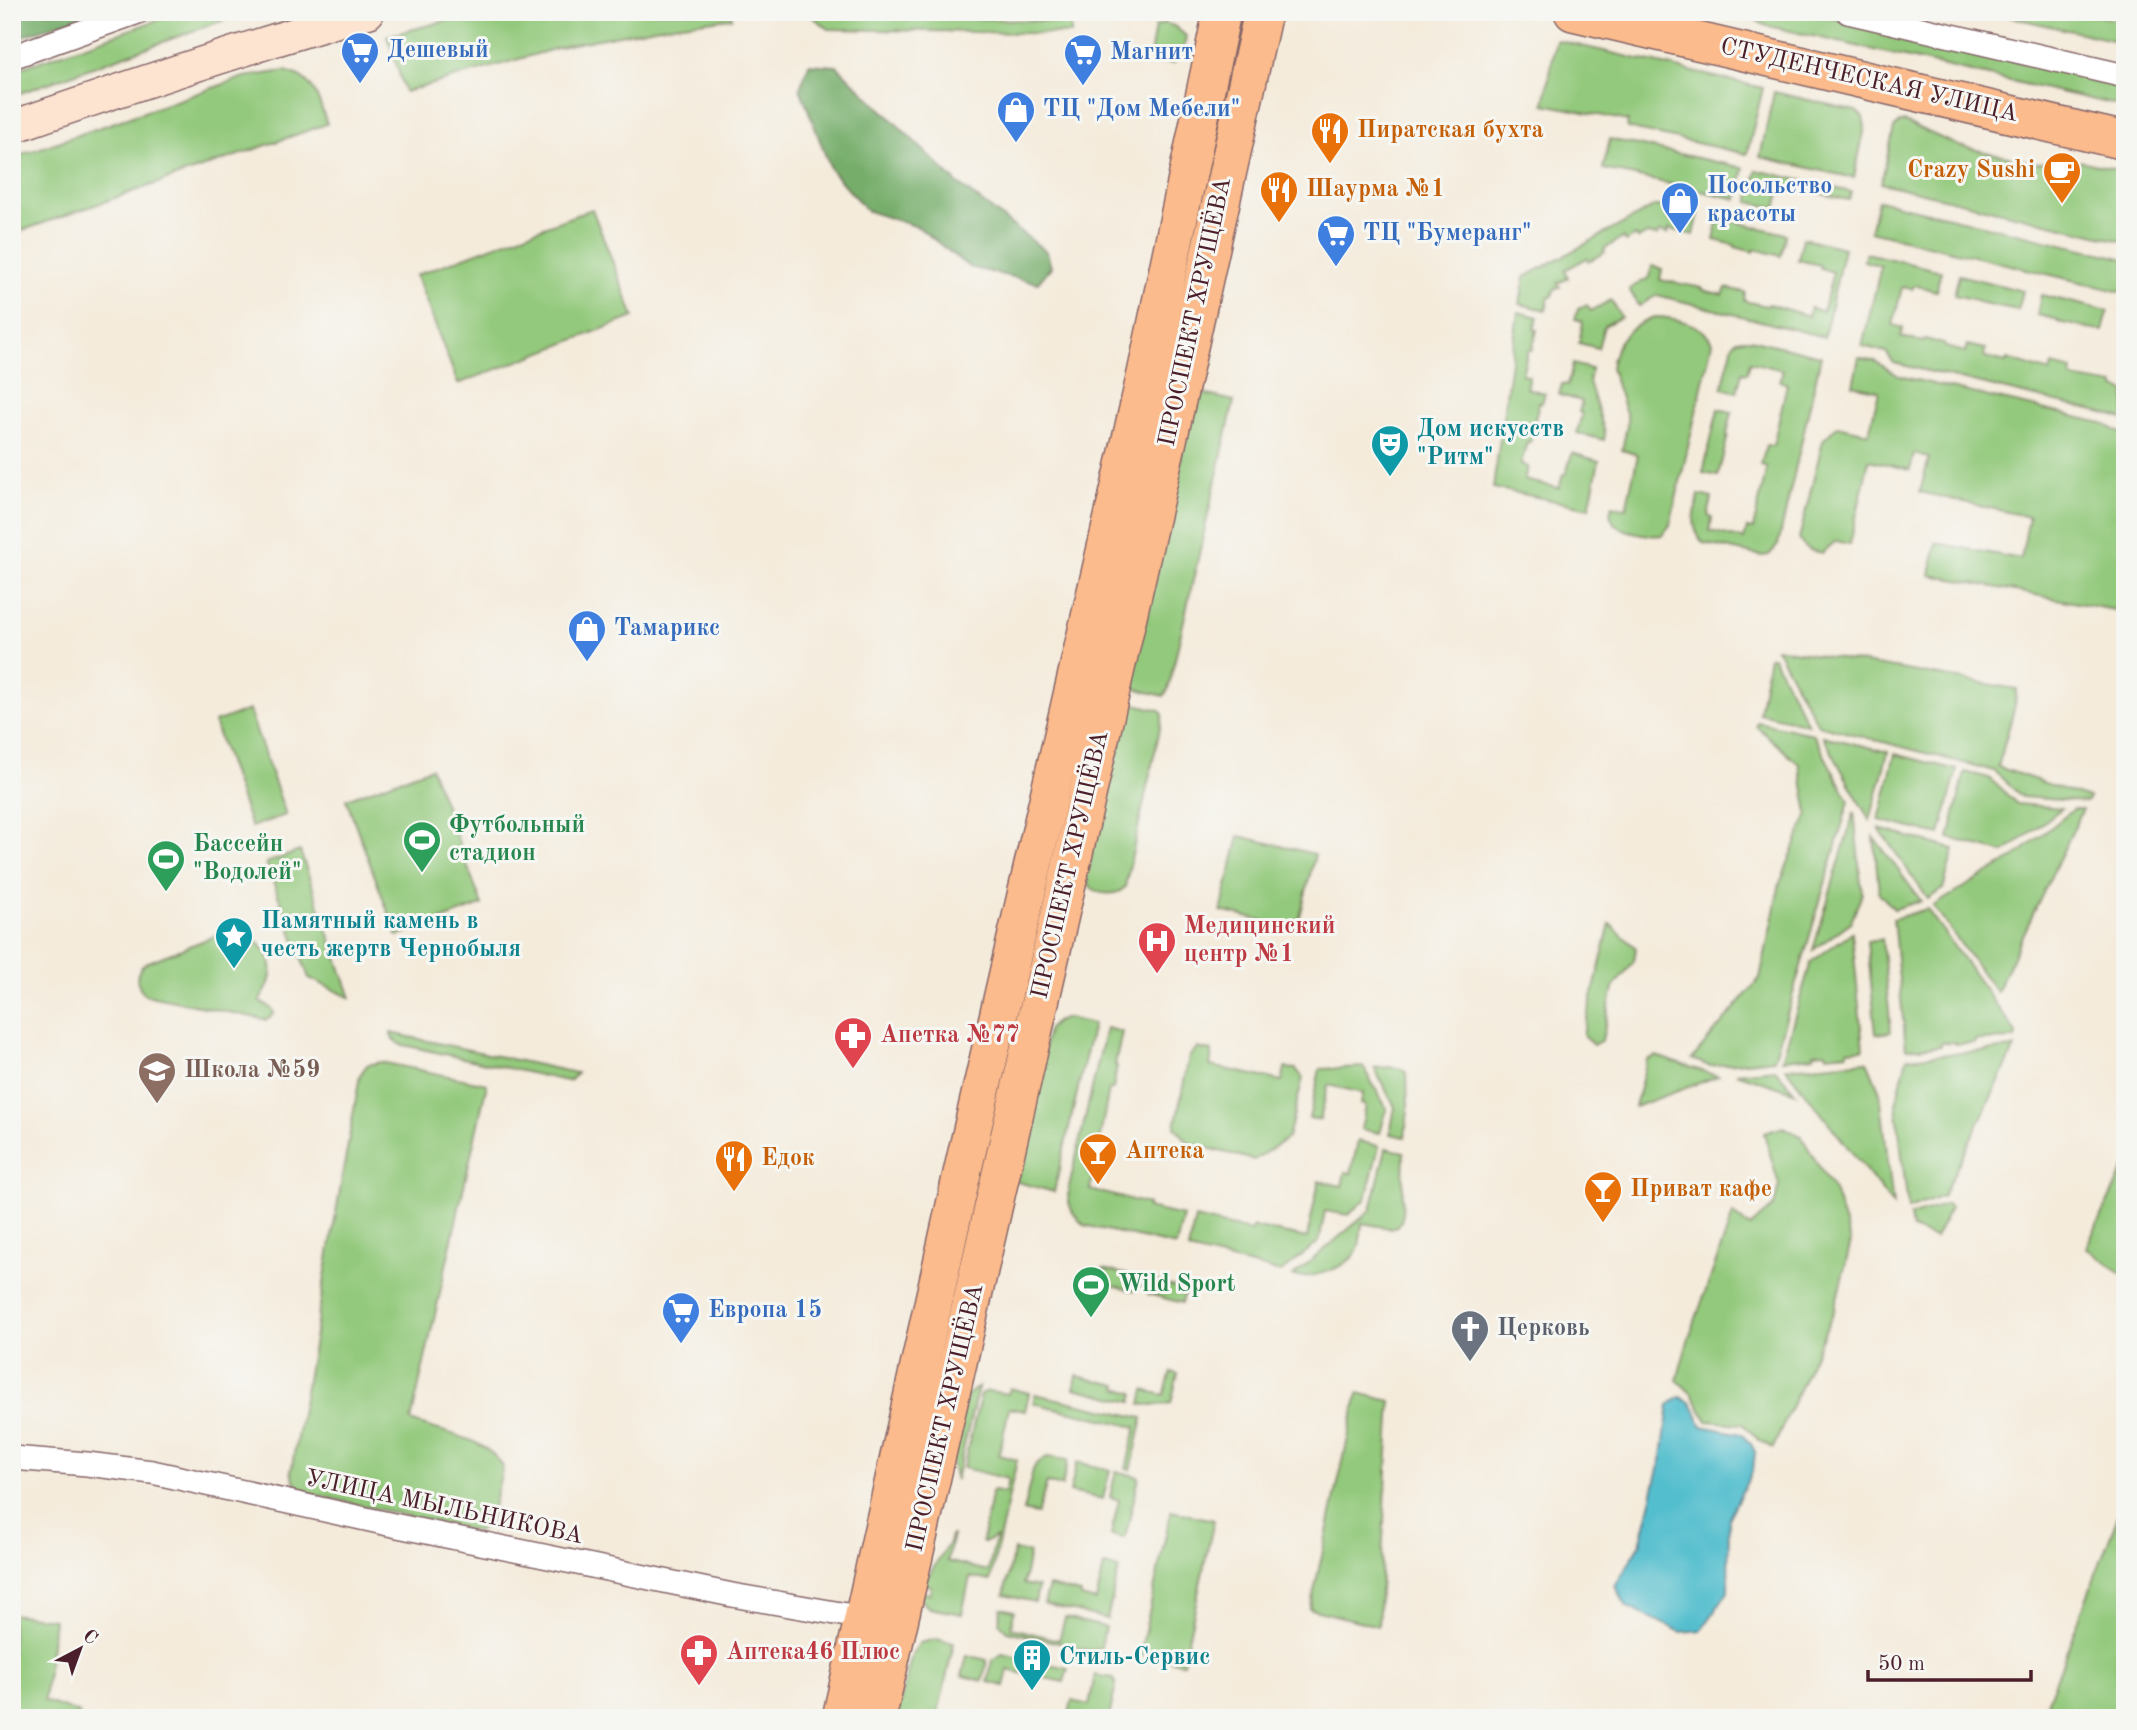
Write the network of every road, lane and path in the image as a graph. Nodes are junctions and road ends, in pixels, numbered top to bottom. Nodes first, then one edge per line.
1 (138, 12) edge
2 (368, 12) edge
3 (1222, 12) edge
4 (1263, 12) edge
5 (1573, 12) edge
6 (1848, 12) edge
7 (12, 57) edge
8 (2125, 76) edge
9 (12, 127) edge
10 (2125, 141) edge
11 (12, 1458) edge
12 (882, 1620) junction
13 (841, 1718) edge
14 (877, 1718) edge

1 - 7 street
2 - 9 main road
3 - 12 main road, ПРОСПЕКТ ХРУЩЁВА
4 - 12 main road, ПРОСПЕКТ ХРУЩЁВА
5 - 10 main road, СТУДЕНЧЕСКАЯ УЛИЦА
6 - 8 street
11 - 12 street, УЛИЦА МЫЛЬНИКОВА
12 - 13 main road, ПРОСПЕКТ ХРУЩЁВА
12 - 14 main road, ПРОСПЕКТ ХРУЩЁВА

